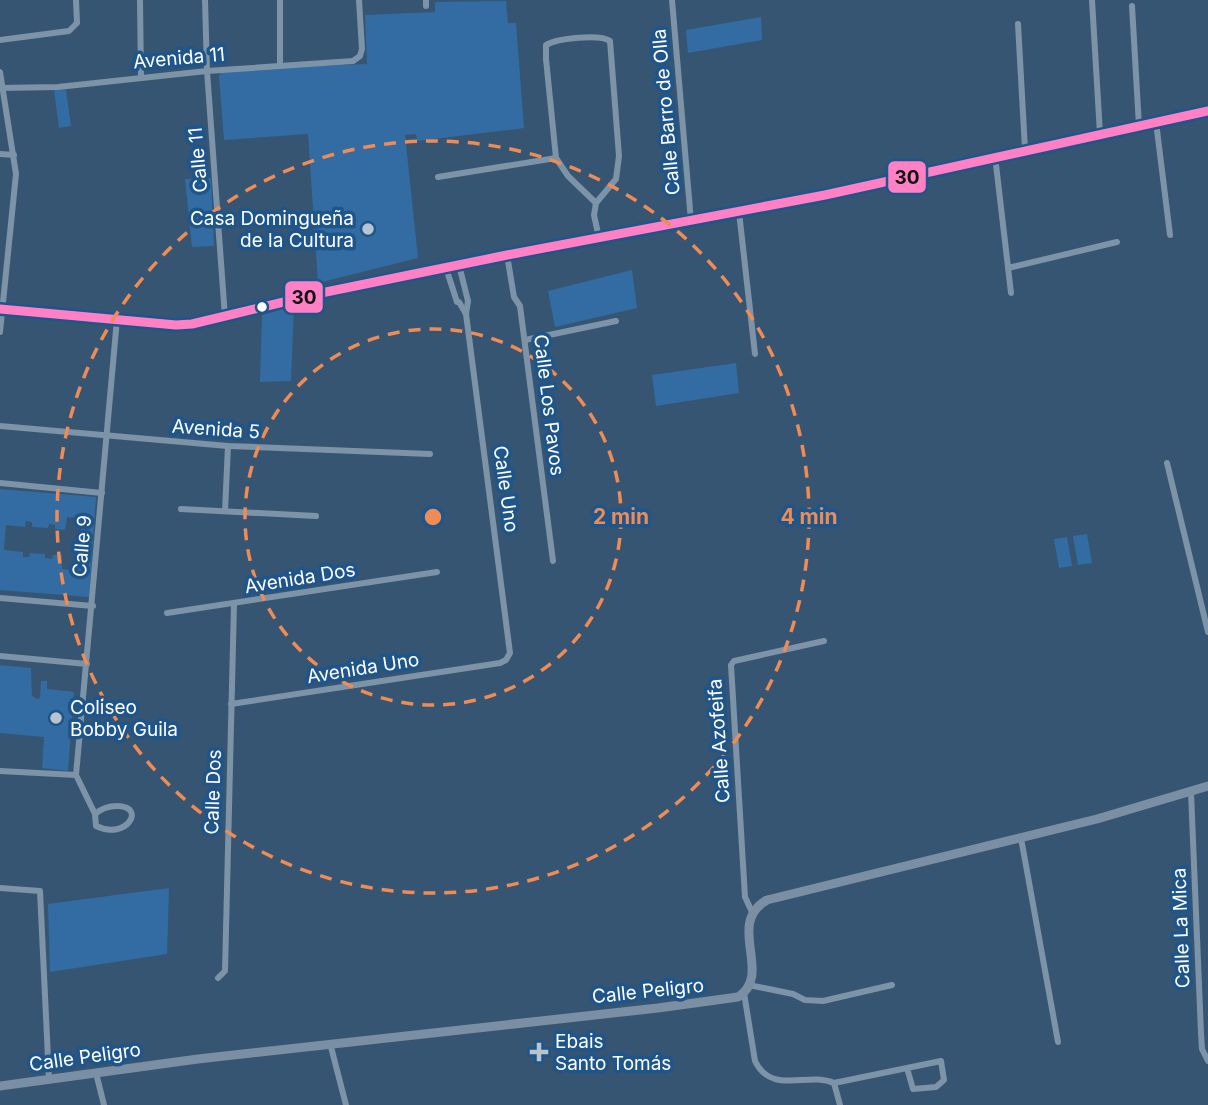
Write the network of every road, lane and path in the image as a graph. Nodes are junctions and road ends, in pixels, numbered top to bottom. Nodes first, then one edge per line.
1 (76, 0) edge
2 (140, 0) edge
3 (205, 0) edge
4 (280, 0) edge
5 (359, 0) edge
6 (672, 0) edge
7 (1092, 0) edge
8 (1132, 5) dead end
9 (1018, 24) dead end
10 (0, 40) edge
11 (280, 65) junction
12 (207, 71) junction
13 (0, 72) edge
14 (141, 77) junction
15 (1, 88) edge
16 (1208, 111) edge
17 (1156, 122) junction
18 (1139, 126) junction
19 (1100, 134) junction
20 (1026, 149) junction
21 (0, 154) edge
22 (14, 155) junction
23 (995, 156) junction
24 (556, 158) junction
25 (438, 177) dead end
26 (596, 203) junction
27 (739, 212) junction
28 (691, 221) junction
29 (1170, 235) dead end
30 (599, 237) junction
31 (1117, 242) dead end
32 (507, 255) junction
33 (459, 265) junction
34 (446, 268) junction
35 (1008, 268) junction
36 (1011, 293) dead end
37 (1, 309) edge
38 (466, 314) junction
39 (225, 317) junction
40 (117, 319) junction
41 (616, 321) dead end
42 (0, 332) edge
43 (525, 340) junction
44 (755, 354) dead end
45 (0, 426) edge
46 (107, 436) junction
47 (228, 446) junction
48 (430, 454) dead end
49 (1167, 463) dead end
50 (0, 483) edge
51 (102, 493) junction
52 (181, 509) dead end
53 (225, 511) junction
54 (316, 516) dead end
55 (553, 561) dead end
56 (437, 572) dead end
57 (0, 598) edge
58 (234, 604) junction
59 (93, 606) junction
60 (167, 613) dead end
61 (1208, 632) edge
62 (824, 641) dead end
63 (0, 656) edge
64 (500, 663) joint
65 (88, 664) junction
66 (232, 704) junction
67 (0, 771) edge
68 (76, 775) junction
69 (1208, 786) edge
70 (1191, 792) junction
71 (95, 814) junction
72 (1021, 838) junction
73 (0, 888) edge
74 (752, 912) junction
75 (218, 978) dead end
76 (892, 985) dead end
77 (747, 989) junction
78 (1058, 1042) dead end
79 (330, 1043) junction
80 (1208, 1061) edge
81 (907, 1068) junction
82 (96, 1073) junction
83 (49, 1079) junction
84 (834, 1083) junction
85 (0, 1086) edge
86 (104, 1105) edge
87 (346, 1105) edge
88 (840, 1105) edge

1 - 10 street
2 - 14 street
3 - 12 street, Calle 11
4 - 11 street
5 - 11 street, Avenida 11
6 - 28 street, Calle Barro de Olla
7 - 19 street
8 - 18 street
9 - 20 street
11 - 12 street, Avenida 11
12 - 14 street, Avenida 11
12 - 39 street, Calle 11
13 - 15 street
14 - 15 street, Avenida 11
15 - 22 street
16 - 17 street
17 - 18 street
17 - 29 street
18 - 19 street
19 - 20 street
20 - 23 street
21 - 22 street
22 - 37 street
23 - 27 street
23 - 35 street
24 - 25 street
24 - 26 street
24 - 26 street
26 - 30 street
27 - 28 street
27 - 44 street
28 - 30 street
30 - 32 street
31 - 35 street
32 - 33 street
32 - 43 street, Calle Los Pavos
33 - 34 street
33 - 38 street, Calle Uno
34 - 38 street, Calle Uno
34 - 39 street
35 - 36 street
37 - 40 street
37 - 42 street
38 - 64 street, Calle Uno
39 - 40 street
40 - 46 street, Calle 9
41 - 43 street
43 - 55 street, Calle Los Pavos
45 - 46 street, Avenida 5
46 - 47 street, Avenida 5
46 - 51 street, Calle 9
47 - 48 street, Avenida 5
47 - 53 street
49 - 61 street
50 - 51 street
51 - 59 street, Calle 9
52 - 53 street
53 - 54 street
56 - 58 street, Avenida Dos
57 - 59 street
58 - 60 street, Avenida Dos
58 - 66 street, Calle Dos
59 - 65 street, Calle 9
62 - 74 street, Calle Azofeifa
63 - 65 street
64 - 66 street, Avenida Uno
65 - 68 street, Calle 9
66 - 75 street, Calle Dos
67 - 68 street
68 - 71 street
69 - 70 main road
70 - 72 main road
70 - 80 street, Calle La Mica
71 - 71 street
72 - 74 main road
72 - 78 street
73 - 83 street
74 - 77 main road
76 - 77 street
77 - 79 main road, Calle Peligro
77 - 84 street
79 - 82 main road, Calle Peligro
79 - 87 street
81 - 81 street
81 - 84 street
82 - 83 main road, Calle Peligro
82 - 86 street
83 - 85 main road, Calle Peligro
84 - 88 street

